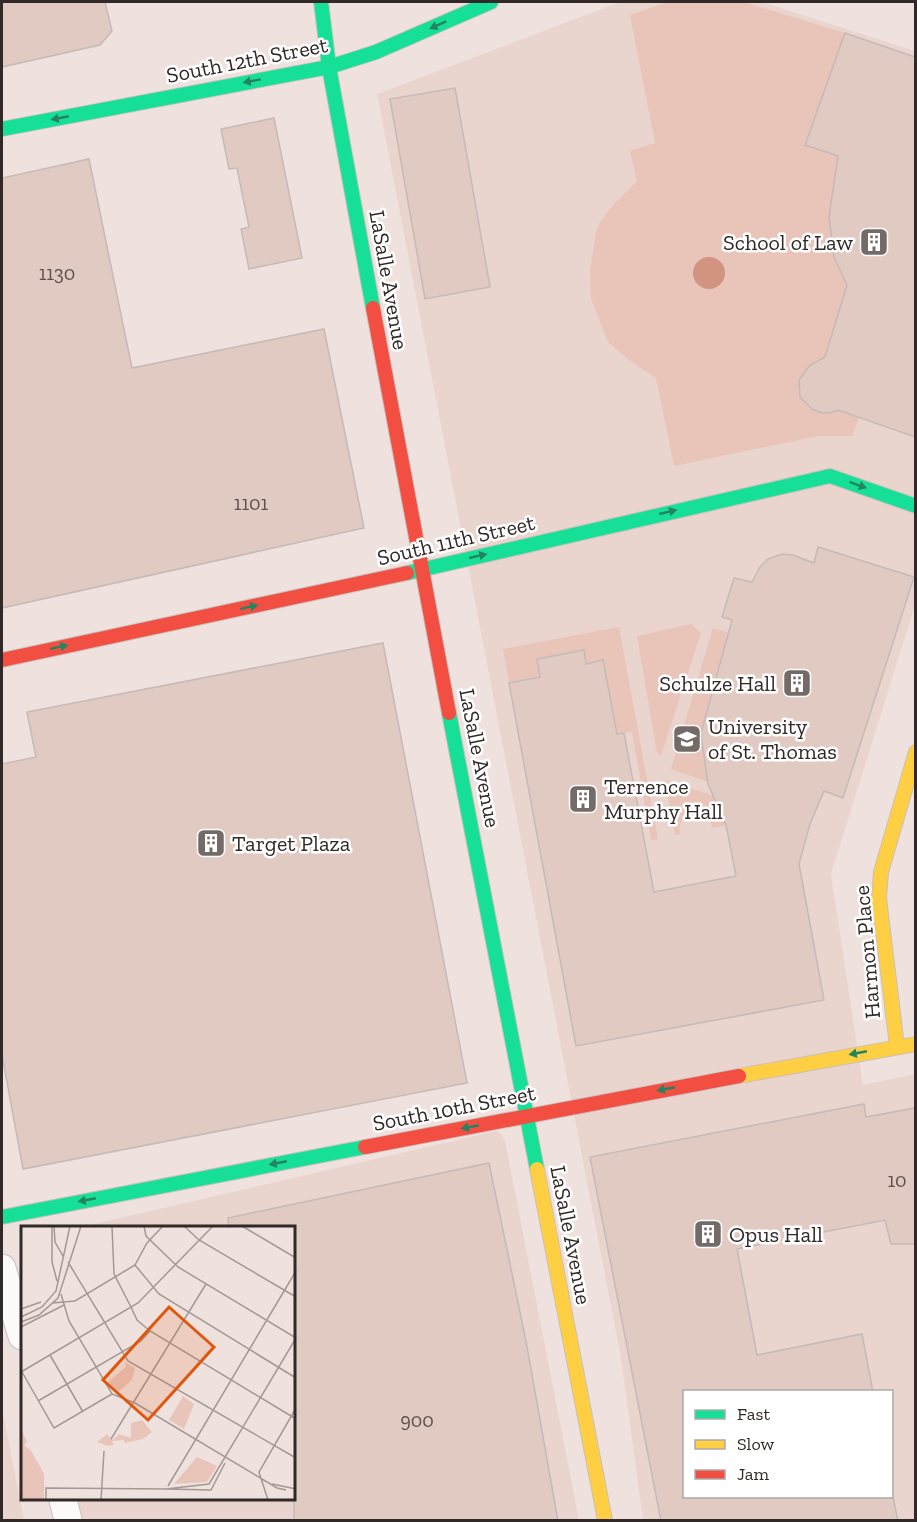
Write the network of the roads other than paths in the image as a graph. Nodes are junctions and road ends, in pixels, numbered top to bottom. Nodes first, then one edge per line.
1 (321, 2) edge
2 (491, 2) edge
3 (329, 67) junction
4 (2, 129) edge
5 (915, 506) edge
6 (421, 569) junction
7 (2, 660) edge
8 (915, 752) edge
9 (915, 1044) edge
10 (897, 1046) junction
11 (527, 1116) junction
12 (2, 1217) edge
13 (2, 1268) edge
14 (21, 1333) edge
15 (63, 1501) edge
16 (68, 1521) edge
17 (605, 1521) edge

1 - 3 street, LaSalle Avenue
2 -> 3 street, South 12th Street
3 -> 4 street, South 12th Street
3 - 6 street, LaSalle Avenue
6 -> 5 street, South 11th Street
7 -> 6 street, South 11th Street
6 - 11 street, LaSalle Avenue
8 - 10 street, Harmon Place
9 - 10 street, South 10th Street
10 -> 11 street, South 10th Street
11 -> 12 street, South 10th Street
11 - 17 street, LaSalle Avenue
13 - 14 street
15 - 16 street

